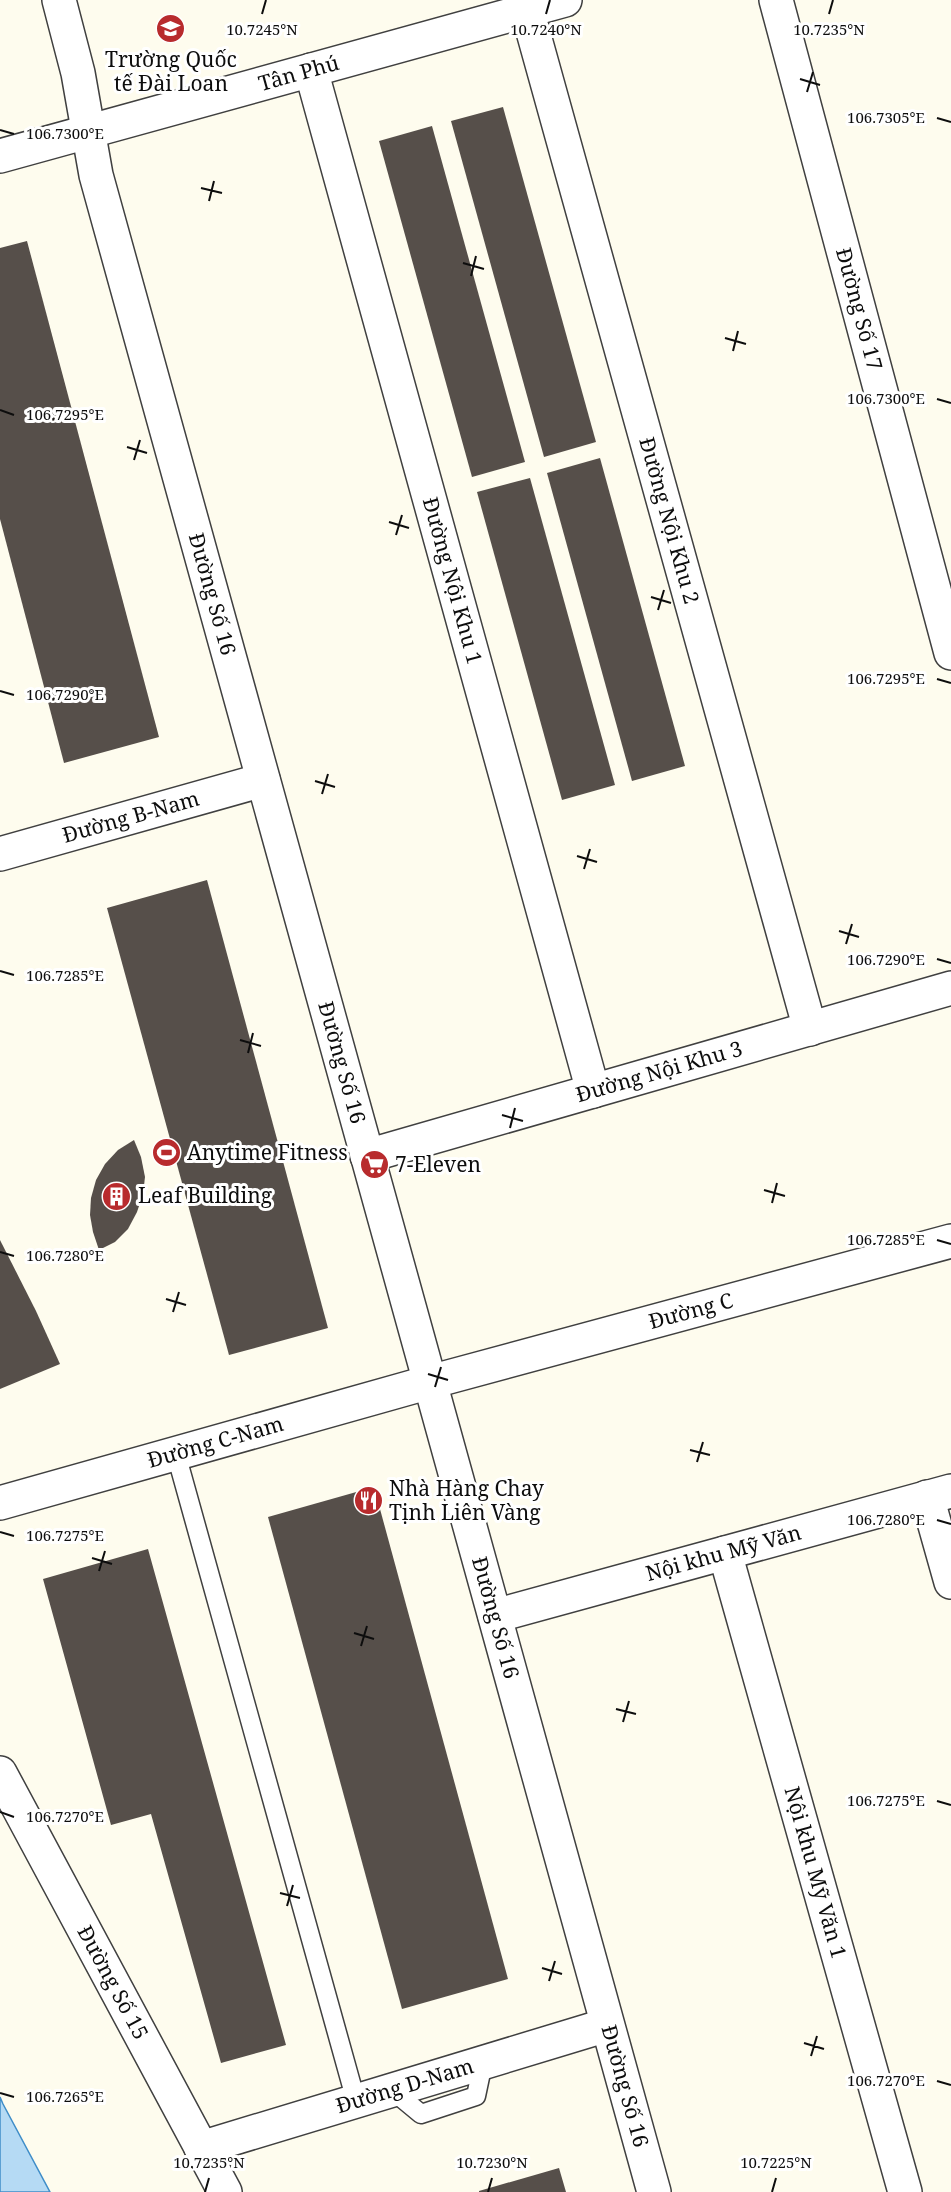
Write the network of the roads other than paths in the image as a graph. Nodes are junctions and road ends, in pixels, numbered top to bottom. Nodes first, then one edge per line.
1 (58, 0) edge
2 (565, 0) edge
3 (776, 0) edge
4 (527, 10) junction
5 (311, 70) junction
6 (88, 132) junction
7 (0, 156) edge
8 (949, 639) edge
9 (263, 780) junction
10 (0, 854) edge
11 (951, 988) edge
12 (810, 1029) junction
13 (593, 1091) junction
14 (367, 1156) junction
15 (951, 1241) edge
16 (430, 1382) junction
17 (177, 1454) junction
18 (939, 1494) edge
19 (0, 1503) edge
20 (725, 1552) junction
21 (951, 1582) edge
22 (495, 1616) junction
23 (0, 1773) edge
24 (608, 2025) junction
25 (356, 2101) junction
26 (201, 2148) junction
27 (225, 2192) edge
28 (654, 2192) edge
29 (905, 2192) edge

1 - 6 street, Đường Số 16
2 - 4 street, Tân Phú
3 - 8 street, Đường Số 17
4 - 5 street, Tân Phú
4 - 12 street, Đường Nội Khu 2
5 - 6 street, Tân Phú
5 - 13 street, Đường Nội Khu 1
6 - 7 street, Tân Phú
6 - 9 street, Đường Số 16
9 - 10 street, Đường B-Nam
9 - 14 street, Đường Số 16
11 - 12 street, Đường Nội Khu 3
12 - 13 street, Đường Nội Khu 3
13 - 14 street, Đường Nội Khu 3
14 - 16 street, Đường Số 16
15 - 16 street, Đường C
16 - 17 street, Đường C-Nam
16 - 22 street, Đường Số 16
17 - 19 street, Đường C-Nam
17 - 25 lane
18 - 20 street, Nội khu Mỹ Văn
18 - 21 street
20 - 22 street, Nội khu Mỹ Văn
20 - 29 street, Nội khu Mỹ Văn 1
22 - 24 street, Đường Số 16
23 - 26 street, Đường Số 15
24 - 25 street, Đường D-Nam
24 - 28 street, Đường Số 16
25 - 26 street, Đường D-Nam
26 - 27 street, Đường Số 15

